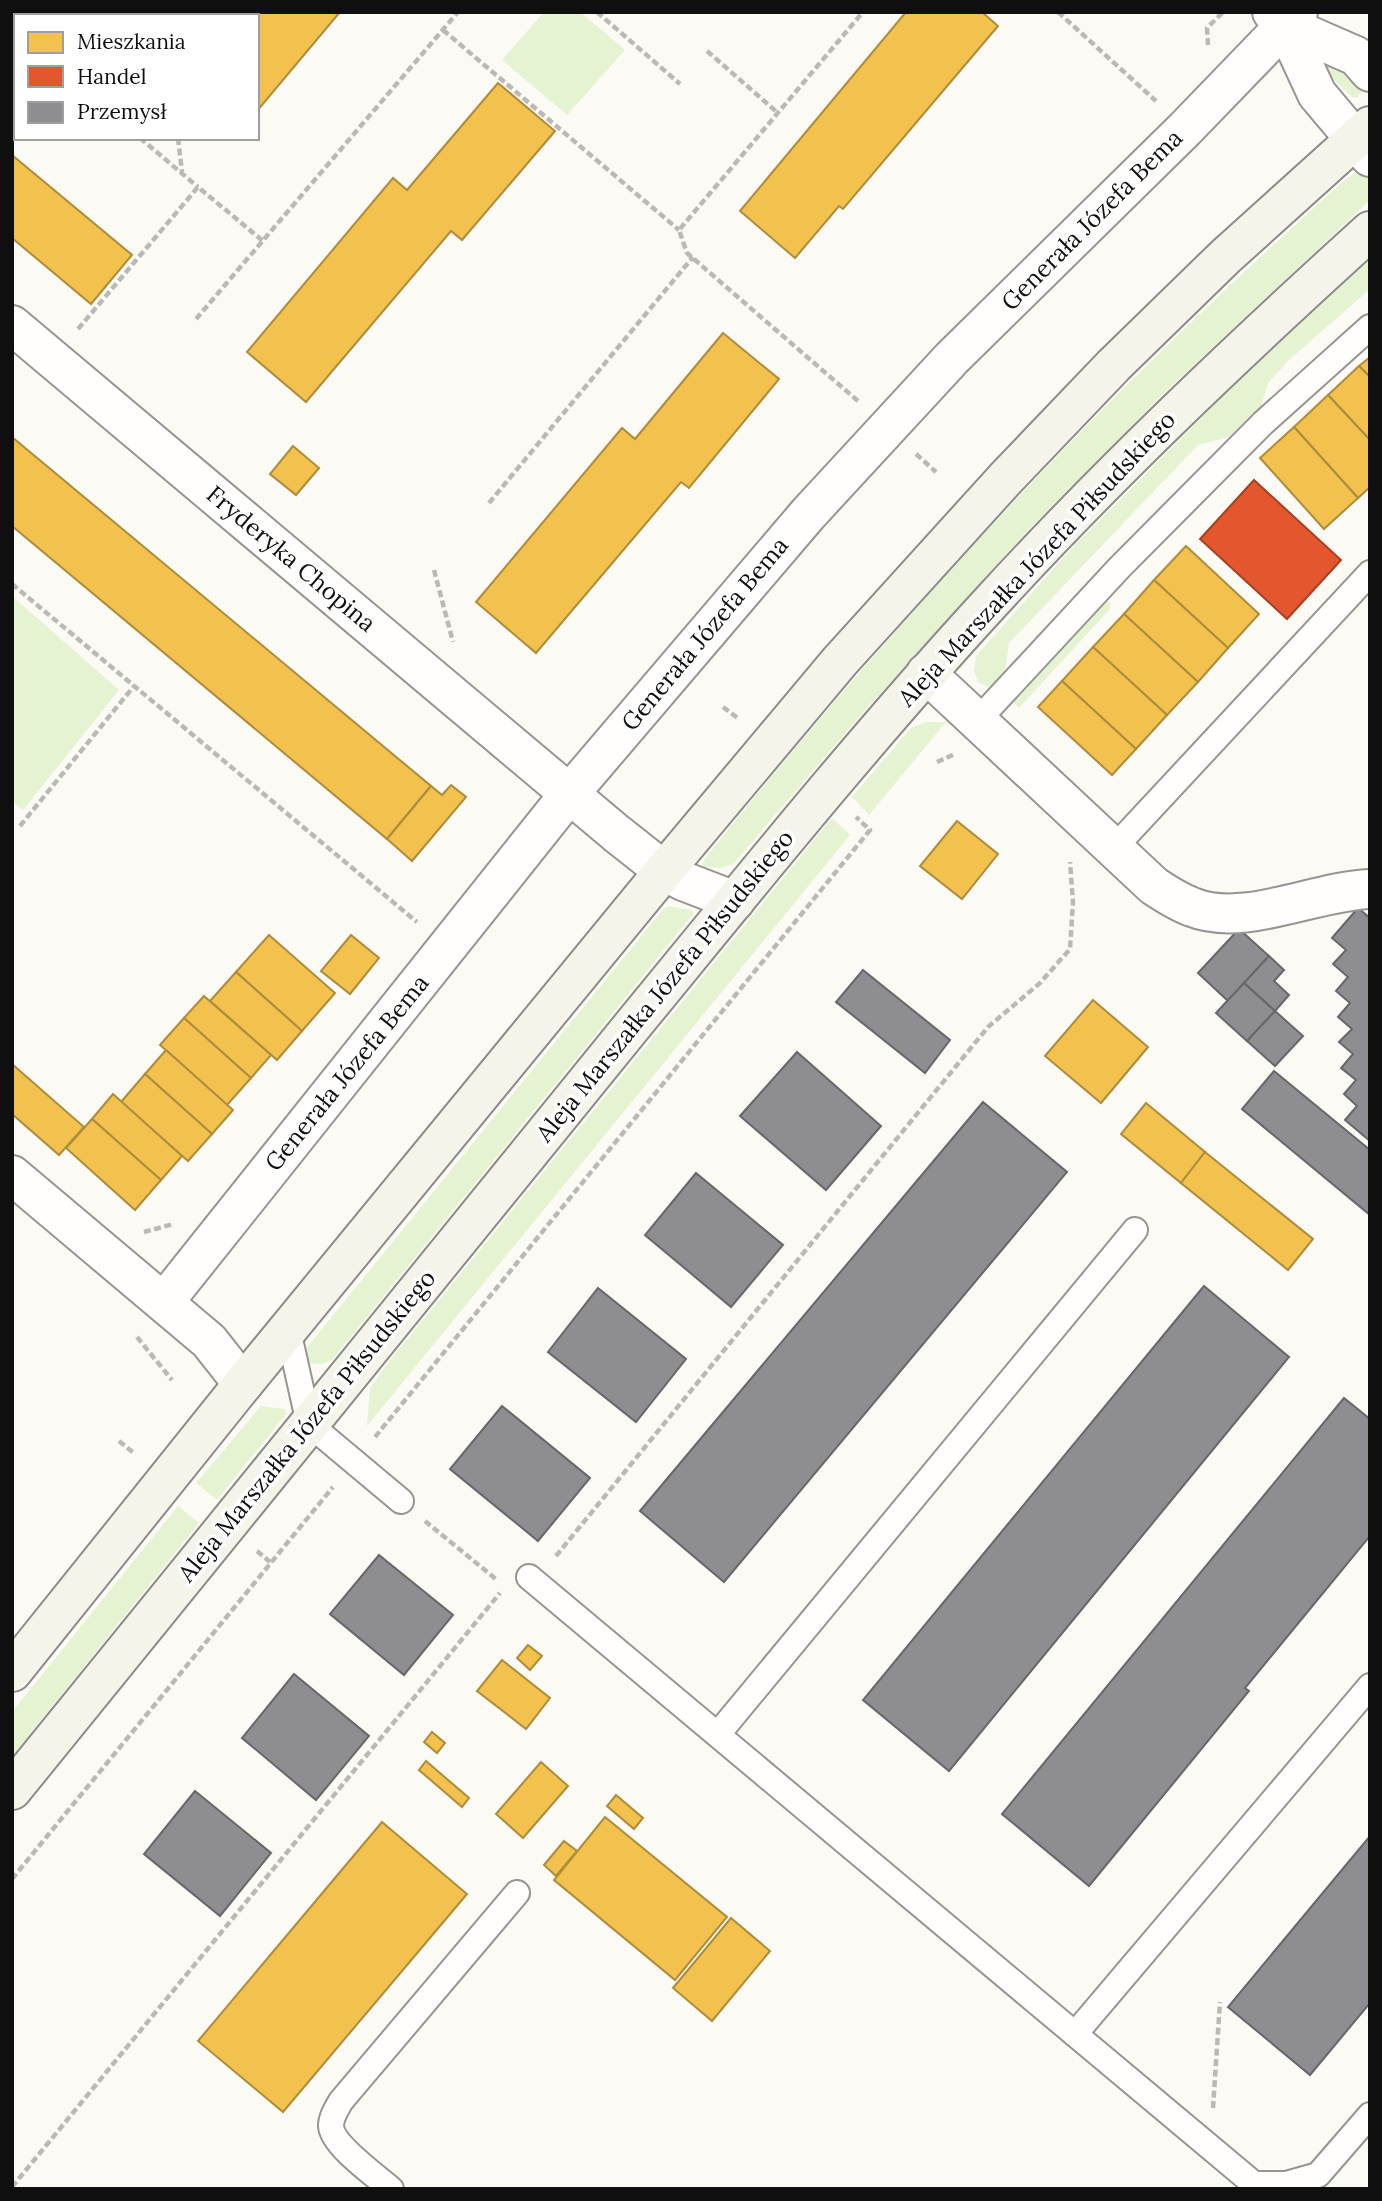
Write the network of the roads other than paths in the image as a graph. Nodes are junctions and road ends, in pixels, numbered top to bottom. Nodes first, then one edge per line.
1 (1285, 16) edge
2 (1370, 72) edge
3 (1365, 140) edge
4 (1370, 231) edge
5 (12, 325) edge
6 (1370, 327) edge
7 (1370, 573) edge
8 (926, 674) junction
9 (978, 720) junction
10 (570, 793) junction
11 (1114, 848) junction
12 (664, 871) junction
13 (1370, 889) edge
14 (735, 901) junction
15 (12, 1175) edge
16 (1135, 1230) dead end
17 (164, 1302) junction
18 (288, 1330) junction
19 (243, 1384) junction
20 (309, 1424) junction
21 (401, 1501) road end
22 (529, 1577) road end
23 (12, 1672) edge
24 (1370, 1686) edge
25 (718, 1734) junction
26 (12, 1790) edge
27 (517, 1893) dead end
28 (1075, 2034) junction
29 (1370, 2115) edge
30 (1254, 2186) edge
31 (391, 2189) edge

1 - 2 street
1 - 3 street
1 - 10 street, Generała Józefa Bema
3 - 12 street
4 - 8 street, Aleja Marszałka Józefa Piłsudskiego
5 - 10 street, Fryderyka Chopina
6 - 9 lane
7 - 11 lane
8 - 9 street
8 - 14 street, Aleja Marszałka Józefa Piłsudskiego
9 - 11 street
10 - 12 street, Fryderyka Chopina
10 - 17 street, Generała Józefa Bema
11 - 13 street
12 - 14 street, Fryderyka Chopina
12 - 18 street
14 - 20 street, Aleja Marszałka Józefa Piłsudskiego
15 - 17 street
16 - 25 lane
17 - 19 street
18 - 19 street
18 - 20 lane
19 - 23 street
20 - 21 lane
20 - 26 street, Aleja Marszałka Józefa Piłsudskiego
22 - 25 lane
24 - 28 lane
25 - 28 lane
27 - 31 lane
28 - 30 lane
29 - 30 lane

